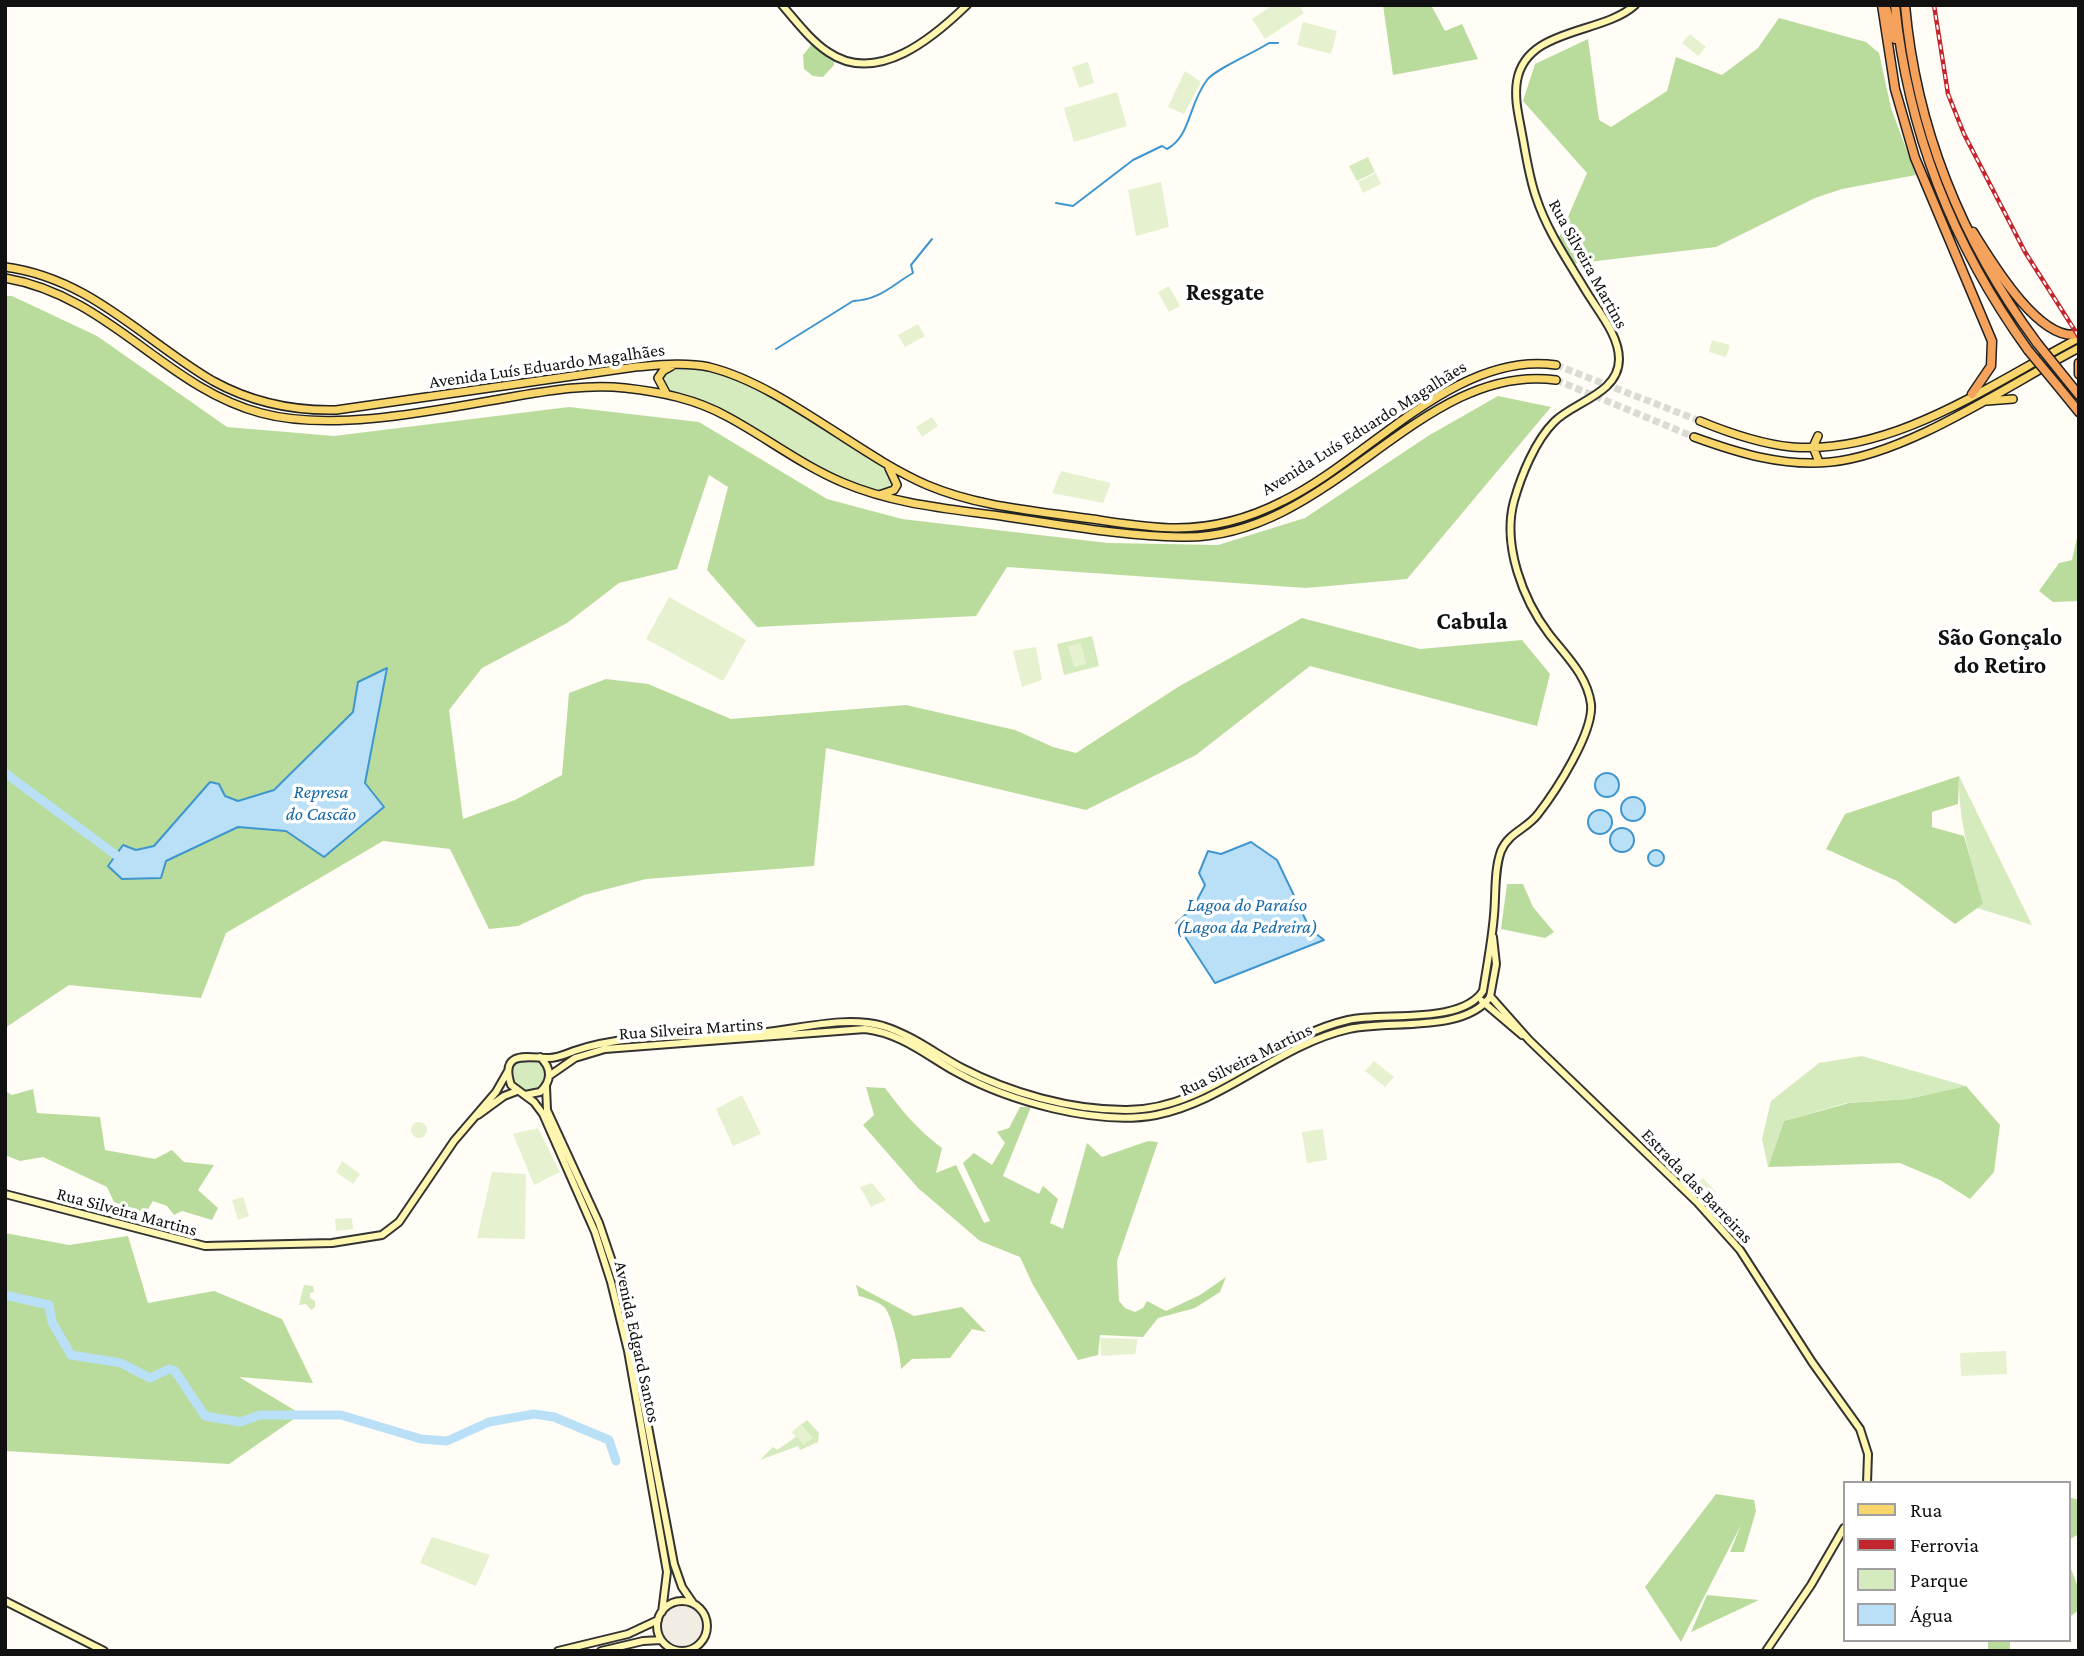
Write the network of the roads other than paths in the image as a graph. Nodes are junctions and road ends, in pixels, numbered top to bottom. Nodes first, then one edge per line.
1 (782, 5) edge
2 (968, 5) edge
3 (1635, 5) edge
4 (1884, 5) edge
5 (1895, 5) edge
6 (1905, 5) edge
7 (1902, 60) junction
8 (1956, 206) junction
9 (5, 267) edge
10 (5, 278) edge
11 (2079, 336) edge
12 (2079, 348) edge
13 (2079, 363) edge
14 (678, 364) junction
15 (1556, 365) tunnel mouth
16 (2079, 374) edge
17 (1556, 380) tunnel mouth
18 (667, 394) junction
19 (1972, 394) junction
20 (2079, 395) edge
21 (2013, 398) dead end
22 (1976, 404) junction
23 (2079, 412) edge
24 (1700, 421) tunnel mouth
25 (1818, 436) dead end
26 (1694, 437) tunnel mouth
27 (1813, 447) junction
28 (1819, 462) junction
29 (888, 466) junction
30 (878, 495) junction
31 (1492, 935) junction
32 (1483, 991) junction
33 (1490, 997) junction
34 (1478, 998) junction
35 (1485, 1003) junction
36 (1400, 1014) junction
37 (1362, 1017) junction
38 (1400, 1023) junction
39 (1330, 1034) junction
40 (1529, 1040) junction
41 (540, 1057) junction
42 (509, 1069) junction
43 (550, 1076) junction
44 (546, 1086) junction
45 (517, 1091) junction
46 (525, 1095) junction
47 (477, 1116) junction
48 (5, 1194) edge
49 (1867, 1481) edge
50 (1842, 1532) edge
51 (667, 1585) junction
52 (682, 1587) junction
53 (5, 1601) edge
54 (693, 1603) junction
55 (660, 1616) junction
56 (648, 1625) junction
57 (653, 1640) junction
58 (661, 1640) junction
59 (104, 1651) edge
60 (558, 1651) edge
61 (601, 1651) edge
62 (1766, 1651) edge

1 - 2 main road
3 - 31 main road, Rua Silveira Martins
4 - 7 highway
4 - 19 highway
5 - 7 highway
6 - 8 highway
7 - 23 highway, bridge
8 - 11 highway
8 - 20 highway, bridge
9 - 14 main road, Avenida Luís Eduardo Magalhães
10 - 18 main road, Avenida Luís Eduardo Magalhães
11 - 19 main road
12 - 22 main road
13 - 16 highway
14 - 18 main road
14 - 29 main road, Avenida Luís Eduardo Magalhães
15 - 29 main road, Avenida Luís Eduardo Magalhães
17 - 30 main road, Avenida Luís Eduardo Magalhães
18 - 30 main road, Avenida Luís Eduardo Magalhães
19 - 27 main road
21 - 22 main road
22 - 28 main road
24 - 27 main road
25 - 27 main road
26 - 28 main road
27 - 28 main road
29 - 30 main road
31 - 32 main road, Rua Silveira Martins
31 - 33 main road, Rua Silveira Martins
32 - 33 main road, Estrada das Barreiras
32 - 34 main road, Rua Silveira Martins
33 - 35 main road, Rua Silveira Martins
33 - 40 main road, Estrada das Barreiras
34 - 35 main road, Estrada das Barreiras
34 - 36 main road, Rua Silveira Martins
35 - 38 main road, Rua Silveira Martins
35 - 40 main road, Estrada das Barreiras
36 - 37 main road, Rua Silveira Martins
36 - 38 main road
37 - 39 main road
37 - 41 main road, Rua Silveira Martins
38 - 39 main road, Rua Silveira Martins
39 - 43 main road, Rua Silveira Martins
40 - 49 main road, Estrada das Barreiras
41 - 42 main road
41 - 43 main road
42 - 45 main road
42 - 47 main road, Rua Silveira Martins
43 - 44 main road
44 - 46 main road
44 - 52 main road, Avenida Edgard Santos
45 - 46 main road
45 - 47 main road, Rua Silveira Martins
46 - 51 main road, Avenida Edgard Santos
47 - 48 main road, Rua Silveira Martins
50 - 62 main road
51 - 52 main road
51 - 55 main road, Avenida Edgard Santos
52 - 54 main road, Avenida Edgard Santos
53 - 59 main road
54 - 55 main road
54 - 58 main road
55 - 56 main road
55 - 58 main road
56 - 57 main road
56 - 60 main road
57 - 58 main road
57 - 61 main road

